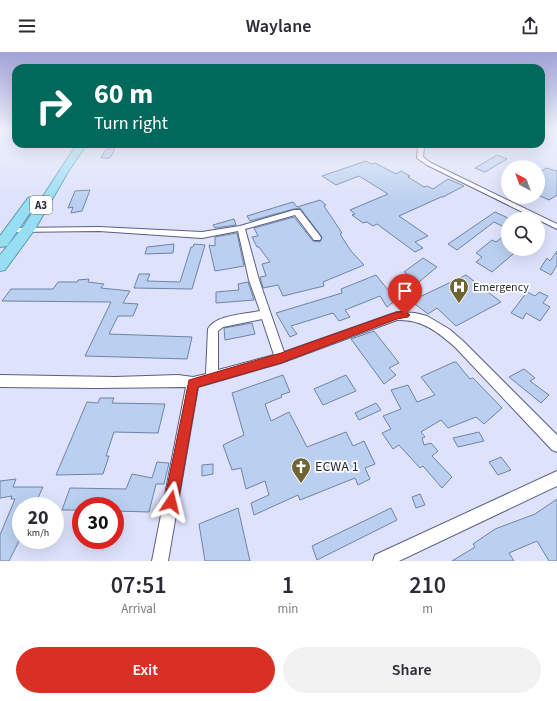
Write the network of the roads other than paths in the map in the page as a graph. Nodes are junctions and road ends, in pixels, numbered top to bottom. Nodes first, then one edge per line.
1 (69, 153) edge
2 (76, 153) edge
3 (420, 153) edge
4 (557, 227) edge
5 (241, 228) junction
6 (28, 229) junction
7 (12, 230) junction
8 (317, 238) dead end
9 (0, 246) edge
10 (0, 266) edge
11 (266, 314) junction
12 (281, 358) junction
13 (212, 378) junction
14 (0, 381) edge
15 (193, 383) junction
16 (557, 445) edge
17 (557, 478) edge
18 (160, 561) edge
19 (381, 561) edge

1 - 7 highway, A3
2 - 6 highway, A3
3 - 4 street
5 - 6 street
5 - 8 street
5 - 11 street
6 - 7 street
6 - 10 highway, A3
7 - 9 highway, A3
11 - 12 street
11 - 13 street
12 - 13 street
12 - 16 street
13 - 15 street
14 - 15 street
15 - 18 street
17 - 19 street

